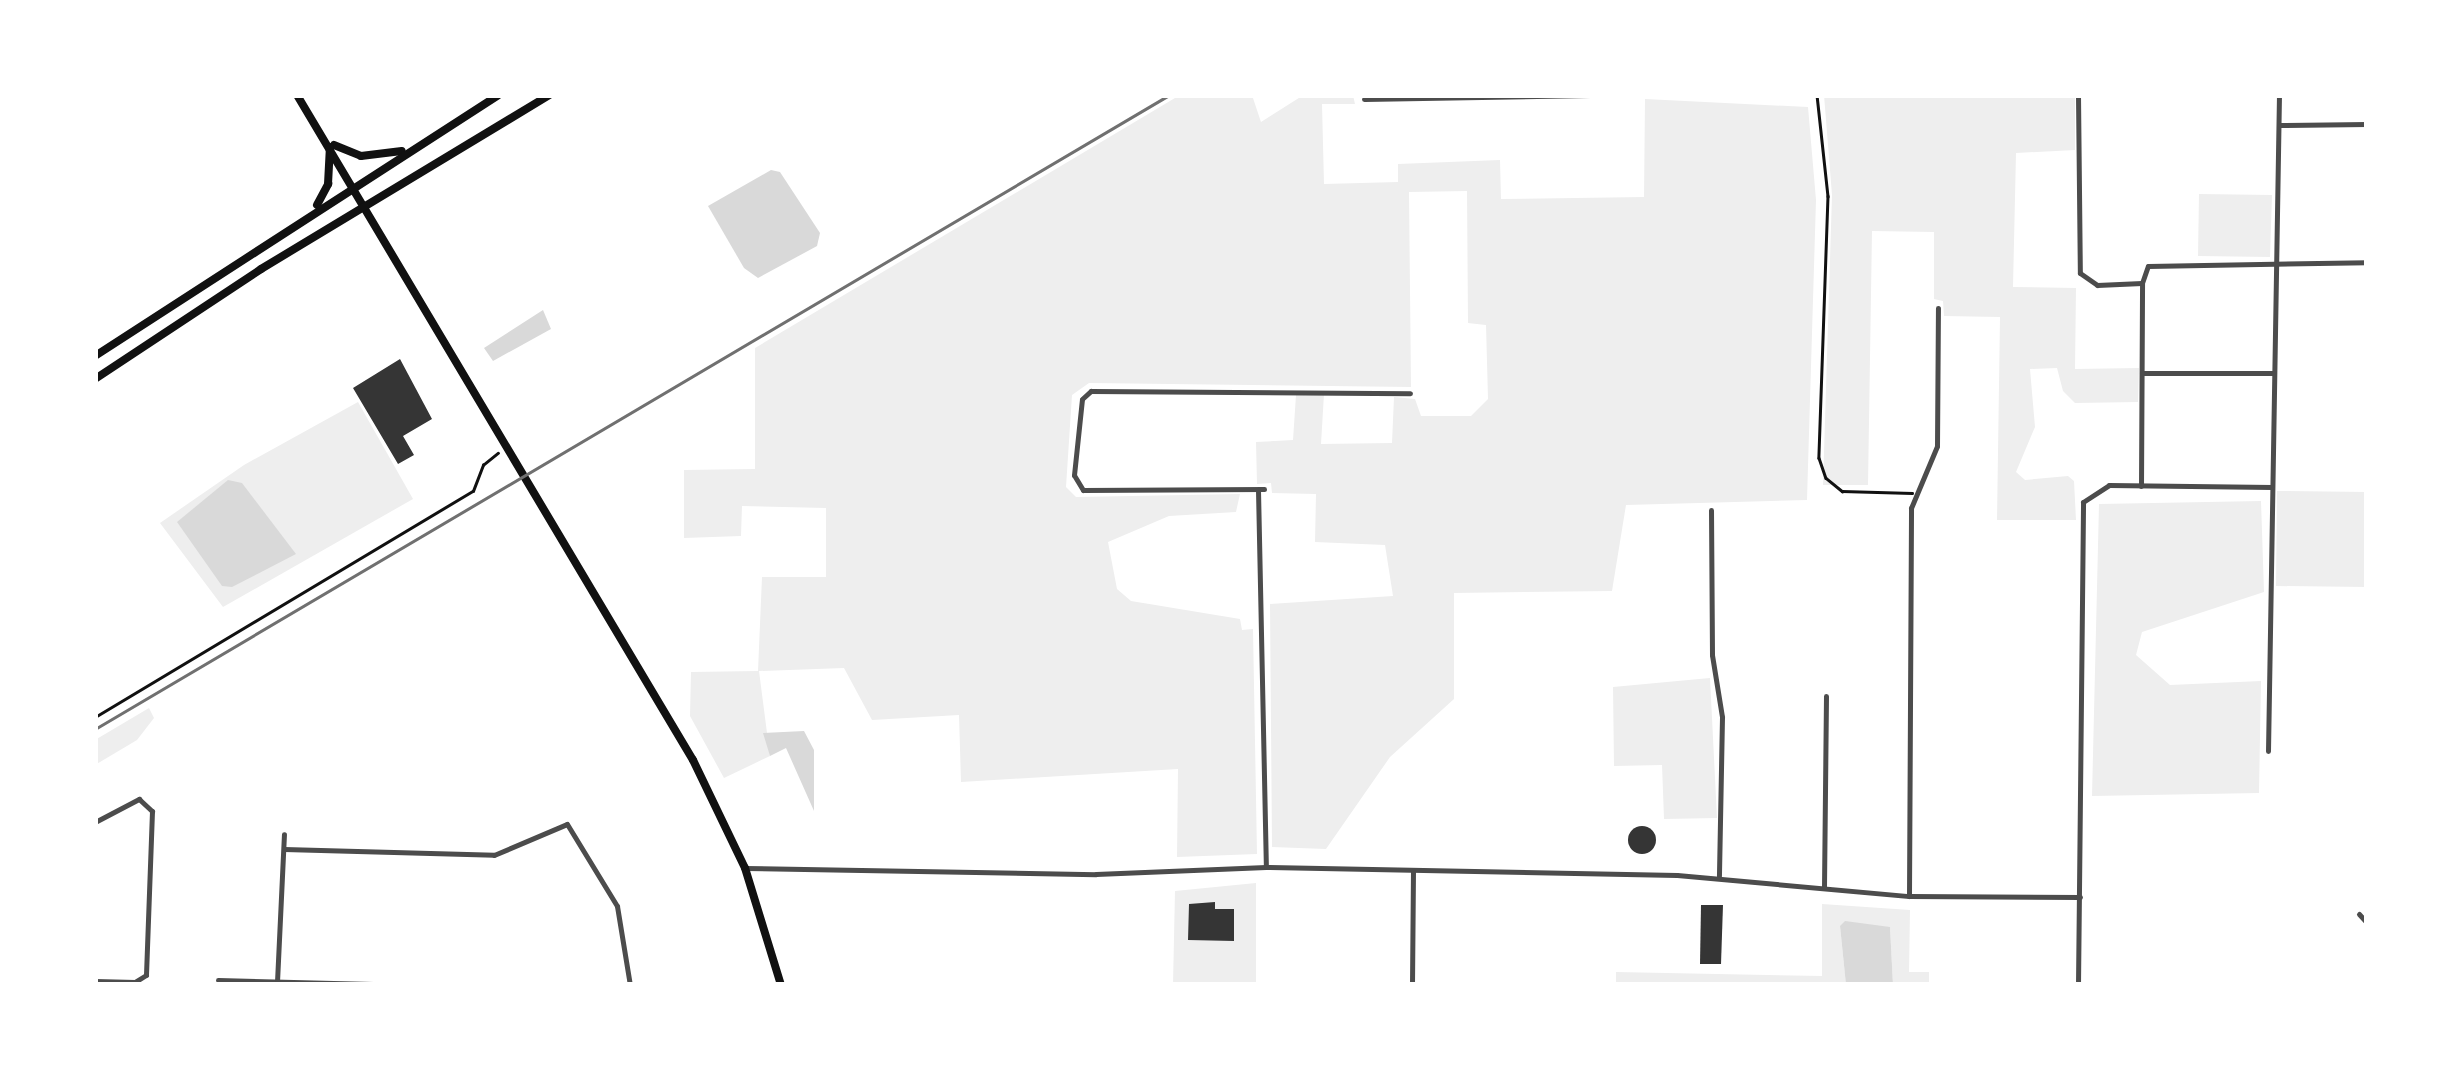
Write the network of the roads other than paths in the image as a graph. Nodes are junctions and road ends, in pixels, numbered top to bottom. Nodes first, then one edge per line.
1 (297, 95) edge
2 (498, 95) edge
3 (550, 95) edge
4 (1590, 95) edge
5 (2078, 95) edge
6 (2279, 95) edge
7 (1364, 99) dead end
8 (2367, 124) edge
9 (2279, 125) junction
10 (330, 143) junction
11 (409, 150) junction
12 (354, 184) junction
13 (366, 205) junction
14 (316, 208) junction
15 (2276, 262) junction
16 (2367, 262) edge
17 (2142, 283) junction
18 (1938, 308) dead end
19 (126, 335) junction
20 (138, 350) junction
21 (95, 356) edge
22 (2142, 373) junction
23 (2274, 373) junction
24 (95, 379) edge
25 (1410, 392) dead end
26 (2142, 486) junction
27 (2272, 487) junction
28 (1711, 510) dead end
29 (1826, 696) dead end
30 (2268, 750) dead end
31 (95, 822) edge
32 (284, 834) dead end
33 (284, 849) junction
34 (1266, 867) junction
35 (745, 868) junction
36 (1413, 871) junction
37 (1719, 876) junction
38 (1824, 886) junction
39 (1909, 896) junction
40 (2080, 897) junction
41 (2359, 914) dead end
42 (2367, 924) edge
43 (218, 980) dead end
44 (95, 981) edge
45 (278, 982) junction
46 (386, 985) edge
47 (403, 985) edge
48 (630, 985) edge
49 (781, 985) edge
50 (1412, 985) edge
51 (2078, 985) edge

1 - 10 main road
2 - 11 main road
3 - 13 main road
4 - 7 street
5 - 17 street
6 - 9 street
8 - 9 street
9 - 15 street
10 - 11 main road
10 - 12 main road
10 - 14 main road
11 - 12 main road
12 - 13 main road
12 - 14 main road
13 - 20 main road
13 - 35 main road
14 - 19 main road
15 - 16 street
15 - 17 street
15 - 23 street
17 - 22 street
18 - 39 street
19 - 20 street
19 - 21 main road
20 - 24 main road
22 - 23 street
22 - 26 street
23 - 27 street
25 - 34 street
26 - 27 street
26 - 40 street
27 - 30 street
28 - 37 street
29 - 38 street
31 - 44 street
32 - 33 street
33 - 45 street
33 - 48 street
34 - 35 street
34 - 36 street
35 - 49 main road
36 - 37 street
36 - 50 street
37 - 38 street
38 - 39 street
39 - 40 street
40 - 51 street
41 - 42 street
43 - 45 street
45 - 46 street
46 - 47 street

